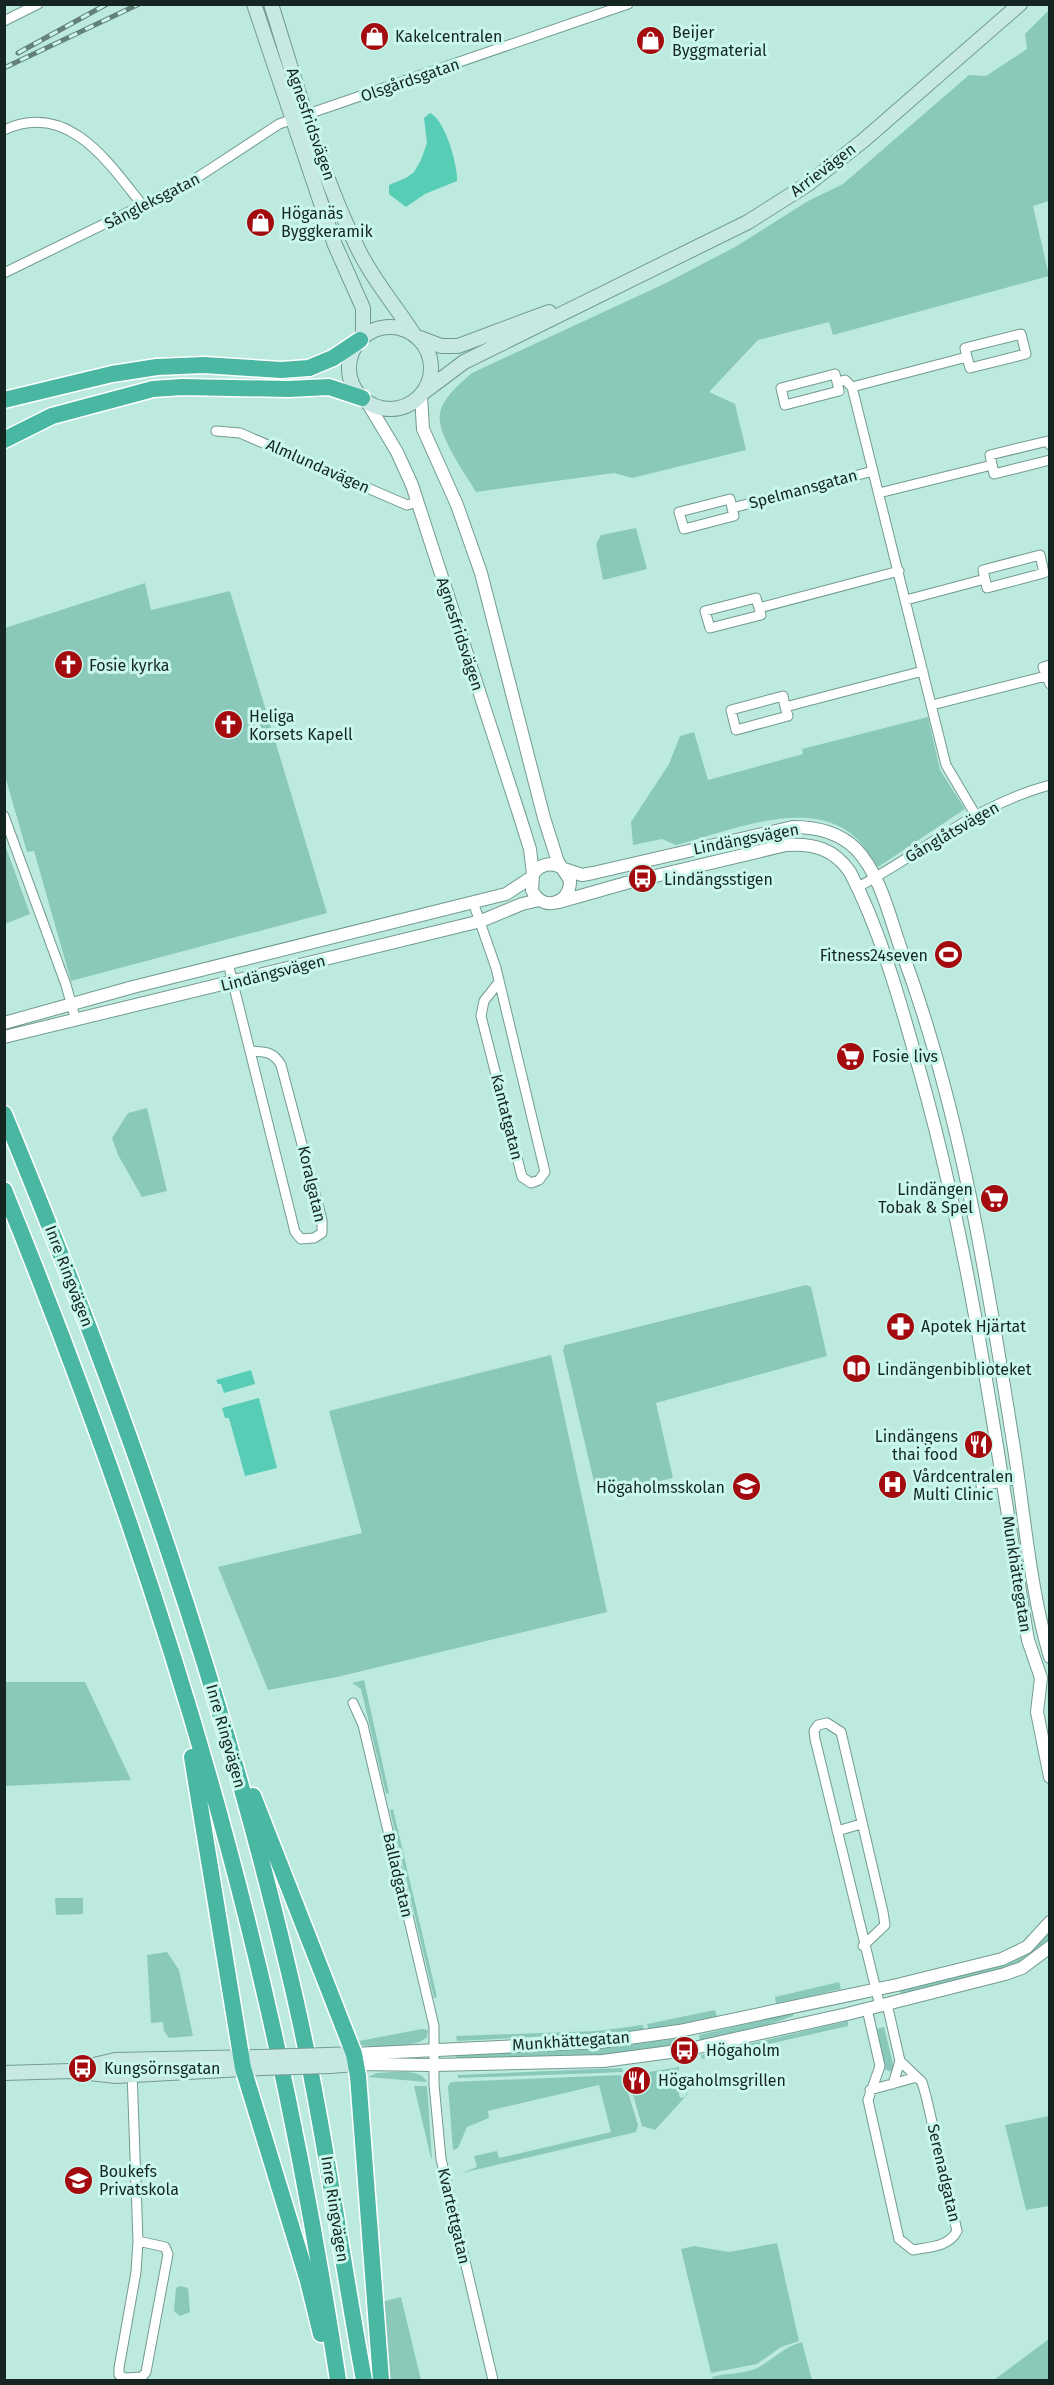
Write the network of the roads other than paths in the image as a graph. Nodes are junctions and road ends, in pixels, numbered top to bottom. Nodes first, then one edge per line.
1 (38, 4) edge
2 (254, 4) edge
3 (271, 4) edge
4 (628, 4) edge
5 (1018, 5) edge
6 (4, 21) edge
7 (307, 115) junction
8 (293, 120) junction
9 (4, 130) edge
10 (143, 207) junction
11 (4, 273) edge
12 (599, 293) junction
13 (416, 335) junction
14 (361, 338) junction
15 (967, 357) junction
16 (112, 374) junction
17 (837, 382) junction
18 (852, 387) junction
19 (422, 394) junction
20 (4, 400) edge
21 (364, 400) junction
22 (4, 412) edge
23 (52, 416) junction
24 (4, 430) edge
25 (216, 431) dead end
26 (4, 440) edge
27 (1050, 446) edge
28 (1050, 460) edge
29 (992, 465) junction
30 (873, 471) junction
31 (879, 493) junction
32 (417, 502) junction
33 (732, 508) junction
34 (899, 571) junction
35 (985, 579) junction
36 (906, 600) junction
37 (759, 608) junction
38 (1050, 665) edge
39 (923, 671) junction
40 (1048, 680) edge
41 (932, 705) junction
42 (785, 706) junction
43 (1050, 785) edge
44 (975, 814) junction
45 (4, 816) edge
46 (563, 868) junction
47 (533, 875) junction
48 (874, 878) junction
49 (858, 887) junction
50 (539, 900) junction
51 (473, 902) junction
52 (559, 902) junction
53 (482, 921) junction
54 (228, 963) junction
55 (499, 982) junction
56 (233, 983) junction
57 (72, 1004) junction
58 (76, 1021) junction
59 (4, 1023) edge
60 (5, 1037) edge
61 (250, 1051) junction
62 (4, 1114) edge
63 (4, 1190) edge
64 (1019, 1479) junction
65 (1002, 1482) junction
66 (981, 1486) dead end
67 (169, 1651) junction
68 (1050, 1657) edge
69 (205, 1662) junction
70 (1044, 1697) edge
71 (353, 1703) dead end
72 (1044, 1725) edge
73 (1050, 1777) edge
74 (861, 1824) junction
75 (837, 1831) junction
76 (1050, 1922) edge
77 (863, 1946) junction
78 (1050, 1947) edge
79 (875, 1989) junction
80 (884, 2005) junction
81 (867, 2009) junction
82 (434, 2049) junction
83 (354, 2059) junction
84 (132, 2060) junction
85 (900, 2061) junction
86 (242, 2063) junction
87 (434, 2065) junction
88 (880, 2066) junction
89 (70, 2071) junction
90 (4, 2073) edge
91 (132, 2075) junction
92 (917, 2078) junction
93 (893, 2084) junction
94 (870, 2090) junction
95 (138, 2241) junction
96 (330, 2380) edge
97 (338, 2380) edge
98 (364, 2380) edge
99 (381, 2380) edge
100 (493, 2380) edge

1 - 6 street
2 - 8 main road, Agnesfridsvägen
3 - 7 main road, Agnesfridsvägen
4 - 7 street, Olsgårdsgatan
5 - 12 main road, Arrievägen
7 - 8 street, Olsgårdsgatan
7 - 13 main road, Agnesfridsvägen
8 - 10 street, Sångleksgatan
8 - 14 main road, Agnesfridsvägen
9 - 10 street
10 - 11 street, Sångleksgatan
12 - 13 main road, Arrievägen
12 - 19 main road, Arrievägen
13 - 14 main road
13 - 19 main road
14 - 16 highway
14 - 21 main road
15 - 15 street
15 - 18 street
16 - 20 highway
16 - 22 highway
17 - 17 street
17 - 18 street
18 - 30 street, Spelmansgatan
19 - 21 main road
19 - 46 street, Agnesfridsvägen
21 - 23 highway
21 - 32 street, Agnesfridsvägen
23 - 24 highway
23 - 26 highway
25 - 32 street, Almlundavägen
27 - 29 street, Spelmansgatan
28 - 29 street, Spelmansgatan
29 - 31 street, Spelmansgatan
30 - 31 street, Spelmansgatan
30 - 33 street, Spelmansgatan
31 - 34 street, Spelmansgatan
32 - 47 street, Agnesfridsvägen
33 - 33 street, Spelmansgatan
34 - 36 street, Spelmansgatan
34 - 37 street
35 - 35 street
35 - 36 street
36 - 39 street, Spelmansgatan
37 - 37 street
38 - 40 street
39 - 41 street, Spelmansgatan
39 - 42 street
40 - 41 street
41 - 44 street, Spelmansgatan
42 - 42 street
43 - 44 street, Gånglåtsvägen
44 - 48 street, Gånglåtsvägen
45 - 57 street
46 - 47 street, Lindängsvägen
46 - 48 street, Lindängsvägen
46 - 52 street
47 - 50 street
47 - 51 street, Lindängsvägen
48 - 49 street, Gånglåtsvägen
48 - 64 street, Munkhättegatan
49 - 52 street, Lindängsvägen
49 - 65 street, Munkhättegatan
50 - 52 street, Lindängsvägen
50 - 53 street, Lindängsvägen
51 - 53 street, Kantatgatan
51 - 54 street, Lindängsvägen
53 - 55 street, Kantatgatan
53 - 56 street, Lindängsvägen
54 - 56 street, Koralgatan
54 - 57 street, Lindängsvägen
55 - 55 street, Kantatgatan
56 - 58 street, Lindängsvägen
56 - 61 street, Koralgatan
57 - 58 street
57 - 59 street, Lindängsvägen
58 - 60 street, Lindängsvägen
61 - 61 street, Koralgatan
62 - 69 highway, Inre Ringvägen
63 - 67 highway, Inre Ringvägen
64 - 65 street
64 - 68 street, Munkhättegatan
65 - 66 street
65 - 70 street, Munkhättegatan
67 - 86 highway
67 - 97 highway, Inre Ringvägen
69 - 83 highway
69 - 98 highway, Inre Ringvägen
70 - 72 street, Munkhättegatan
71 - 82 street, Balladgatan
72 - 73 street, Munkhättegatan
74 - 75 street
74 - 75 street
74 - 77 street
75 - 77 street
76 - 79 street, Munkhättegatan
77 - 79 street
78 - 80 street, Munkhättegatan
79 - 80 street
79 - 82 street, Munkhättegatan
80 - 81 street, Munkhättegatan
80 - 85 street
81 - 87 street, Munkhättegatan
81 - 88 street
82 - 83 street, Munkhättegatan
82 - 87 street, Kvartettgatan
83 - 86 main road, bridge
83 - 87 street, Munkhättegatan
83 - 99 highway
84 - 86 main road
84 - 89 main road
84 - 91 street
85 - 92 street, Serenadgatan
85 - 93 street
86 - 91 main road
86 - 96 highway
87 - 100 street, Kvartettgatan
88 - 93 street
88 - 94 street, Serenadgatan
89 - 90 main road
89 - 91 main road
91 - 95 street
92 - 93 street
92 - 94 street, Serenadgatan
93 - 94 street
95 - 95 street

